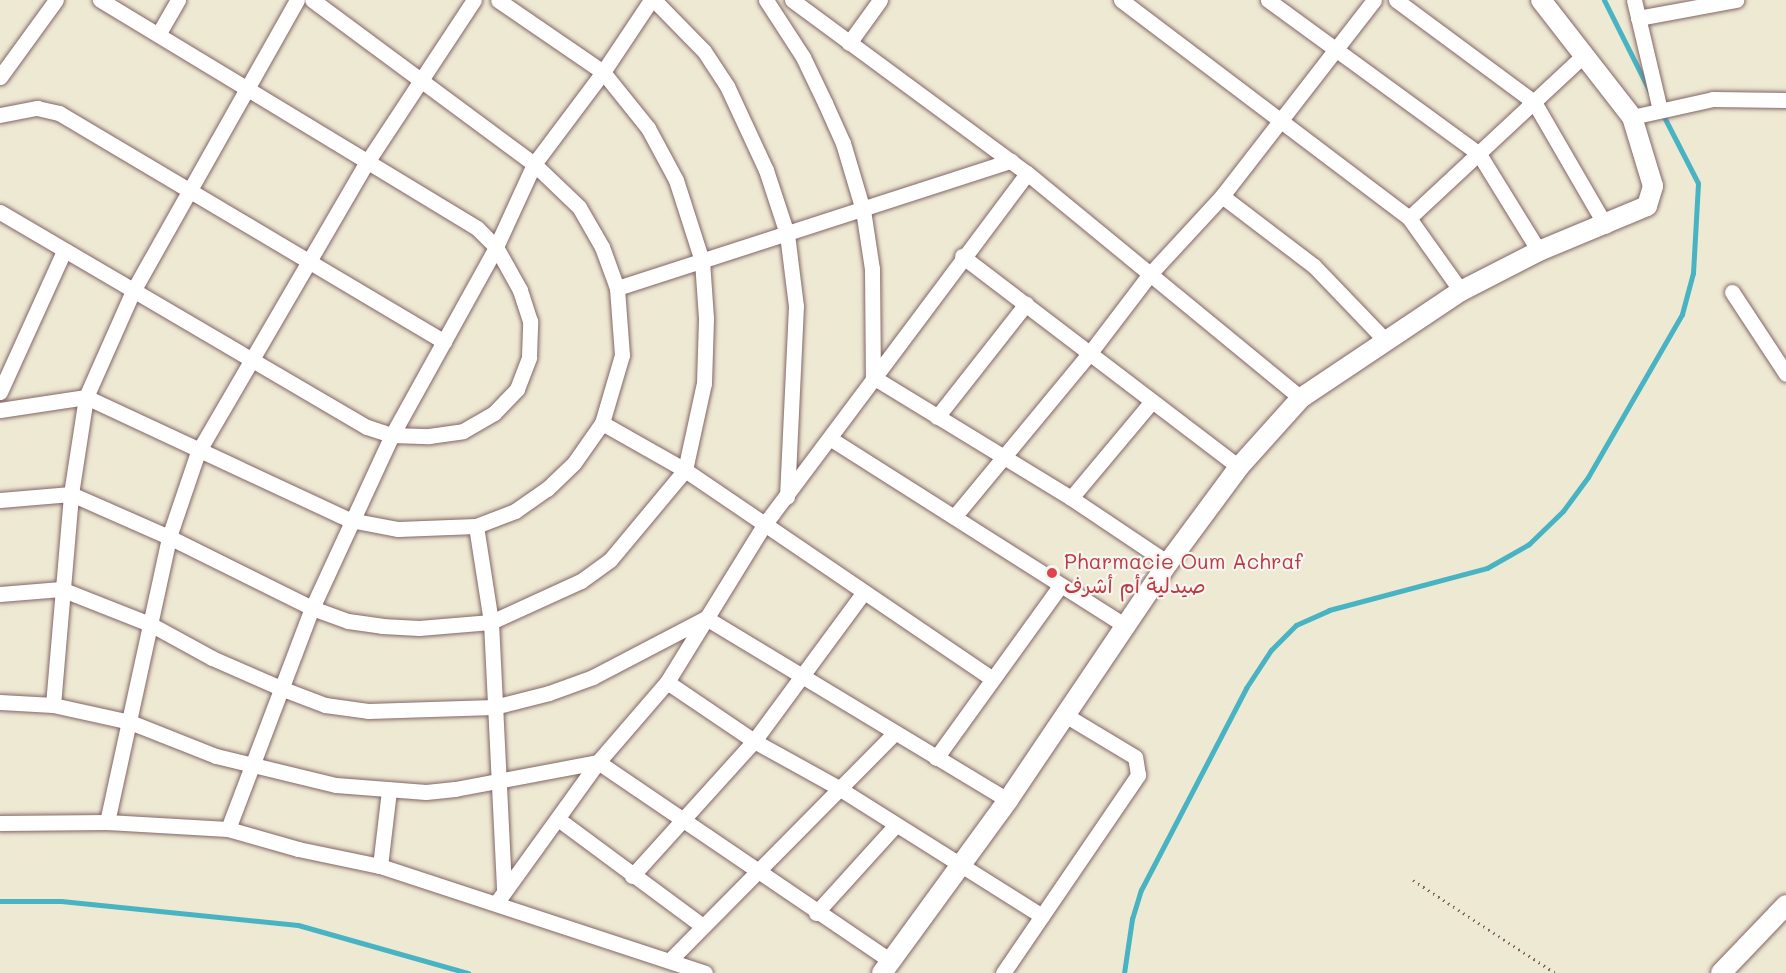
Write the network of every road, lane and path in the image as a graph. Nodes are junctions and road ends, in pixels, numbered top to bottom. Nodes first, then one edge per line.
1 (56, 0) edge
2 (100, 0) edge
3 (178, 0) edge
4 (297, 0) edge
5 (312, 0) edge
6 (474, 0) edge
7 (498, 0) edge
8 (652, 0) edge
9 (765, 0) edge
10 (792, 0) edge
11 (880, 0) edge
12 (1268, 0) edge
13 (1374, 0) edge
14 (1396, 0) edge
15 (1541, 0) edge
16 (1634, 0) edge
17 (1736, 0) edge
18 (1127, 2) edge
19 (1638, 18) junction
20 (159, 33) junction
21 (849, 43) junction
22 (1336, 51) junction
23 (1583, 56) junction
24 (603, 72) junction
25 (0, 77) edge
26 (421, 78) junction
27 (245, 88) junction
28 (1786, 100) edge
29 (1534, 102) junction
30 (1663, 105) junction
31 (0, 115) edge
32 (1637, 115) junction
33 (1281, 120) junction
34 (1479, 154) junction
35 (1011, 161) junction
36 (367, 162) junction
37 (534, 164) junction
38 (1027, 173) junction
39 (190, 189) junction
40 (1222, 196) junction
41 (863, 210) junction
42 (0, 212) edge
43 (1409, 218) junction
44 (1606, 226) junction
45 (787, 234) junction
46 (496, 247) junction
47 (64, 251) junction
48 (1539, 251) junction
49 (962, 256) junction
50 (702, 261) junction
51 (308, 263) junction
52 (1150, 274) junction
53 (617, 288) junction
54 (133, 291) junction
55 (1461, 291) junction
56 (1732, 292) dead end
57 (1026, 304) junction
58 (1384, 339) junction
59 (444, 342) junction
60 (1089, 354) junction
61 (249, 360) junction
62 (1786, 374) edge
63 (873, 377) junction
64 (0, 392) edge
65 (86, 397) junction
66 (1301, 398) junction
67 (1152, 401) junction
68 (0, 411) edge
69 (937, 417) junction
70 (602, 423) junction
71 (392, 435) junction
72 (831, 439) junction
73 (198, 452) junction
74 (1001, 455) junction
75 (1239, 467) junction
76 (685, 470) junction
77 (71, 494) junction
78 (787, 496) junction
79 (1071, 498) junction
80 (0, 500) edge
81 (954, 517) junction
82 (350, 520) junction
83 (765, 525) junction
84 (476, 526) junction
85 (170, 537) junction
86 (1168, 563) junction
87 (1060, 585) junction
88 (61, 589) junction
89 (863, 593) junction
90 (0, 594) edge
91 (312, 608) junction
92 (706, 618) junction
93 (491, 622) junction
94 (150, 624) junction
95 (1124, 624) junction
96 (803, 678) junction
97 (992, 679) junction
98 (667, 682) junction
99 (283, 689) junction
100 (0, 702) edge
101 (52, 705) junction
102 (494, 707) junction
103 (1065, 715) junction
104 (130, 722) junction
105 (894, 733) junction
106 (754, 741) junction
107 (936, 758) junction
108 (598, 762) junction
109 (250, 766) junction
110 (497, 784) junction
111 (837, 787) junction
112 (389, 790) junction
113 (1008, 800) junction
114 (558, 819) junction
115 (684, 820) junction
116 (107, 822) junction
117 (0, 823) edge
118 (895, 826) junction
119 (228, 829) junction
120 (961, 864) junction
121 (380, 866) junction
122 (755, 872) junction
123 (632, 876) junction
124 (1413, 880) dead end
125 (501, 896) junction
126 (1786, 905) edge
127 (816, 914) junction
128 (1042, 916) junction
129 (701, 925) junction
130 (670, 960) junction
131 (886, 967) edge
132 (705, 973) edge
133 (1003, 973) edge
134 (1554, 973) edge
135 (1721, 973) edge

1 - 25 street
2 - 20 street
3 - 20 street
4 - 27 street
5 - 26 street
6 - 26 street
7 - 24 street
8 - 24 street
8 - 45 street
9 - 41 street
10 - 21 street
11 - 21 street
12 - 22 street
13 - 22 street
14 - 29 street
15 - 23 street
16 - 19 street
17 - 19 street
18 - 33 street
19 - 30 street
20 - 27 street
21 - 35 street
22 - 33 street
22 - 34 street
23 - 29 street
23 - 32 street
24 - 37 street
24 - 50 street
26 - 36 street
26 - 37 street
27 - 36 street
27 - 39 street
28 - 30 street
29 - 34 street
29 - 44 street
30 - 32 street
31 - 39 street
32 - 44 street
33 - 40 street
33 - 43 street
34 - 43 street
34 - 48 street
35 - 38 street
35 - 41 street
36 - 46 street
36 - 51 street
37 - 46 street
37 - 53 street
38 - 49 street
38 - 52 street
39 - 51 street
39 - 54 street
40 - 52 street
40 - 58 street
41 - 45 street
41 - 63 street
42 - 47 street
43 - 55 street
44 - 48 street
45 - 50 street
45 - 78 street
46 - 59 street
46 - 71 street
47 - 54 street
47 - 64 street
48 - 55 street
49 - 57 street
49 - 63 street
50 - 53 street
50 - 76 street
51 - 59 street
51 - 61 street
52 - 60 street
52 - 66 street
53 - 70 street
54 - 61 street
54 - 65 street
55 - 58 street
56 - 62 street
57 - 60 street
57 - 69 street
58 - 66 street
59 - 71 street
60 - 67 street
60 - 74 street
61 - 71 street
61 - 73 street
63 - 69 street
63 - 72 street
65 - 68 street
65 - 73 street
65 - 77 street
66 - 75 street
67 - 75 street
67 - 79 street
69 - 74 street
70 - 76 street
70 - 84 street
71 - 82 street
72 - 78 street
72 - 81 street
73 - 82 street
73 - 85 street
74 - 79 street
74 - 81 street
75 - 86 street
76 - 83 street
76 - 93 street
77 - 80 street
77 - 85 street
77 - 88 street
78 - 83 street
79 - 86 street
81 - 87 street
82 - 84 street
82 - 91 street
83 - 89 street
83 - 92 street
84 - 93 street
85 - 91 street
85 - 94 street
86 - 95 street
87 - 95 street
87 - 97 street
88 - 90 street
88 - 94 street
88 - 101 street
89 - 96 street
89 - 97 street
91 - 93 street
91 - 99 street
92 - 96 street
92 - 98 street
92 - 102 street
93 - 102 street
94 - 99 street
94 - 104 street
95 - 103 street
96 - 105 street
96 - 106 street
97 - 107 street
98 - 106 street
98 - 108 street
99 - 102 street
99 - 109 street
100 - 101 street
101 - 104 street
102 - 110 street
103 - 113 street
103 - 128 street
104 - 109 street
104 - 116 street
105 - 107 street
105 - 111 street
106 - 111 street
106 - 115 street
107 - 113 street
108 - 110 street
108 - 114 street
108 - 115 street
109 - 112 street
109 - 119 street
110 - 112 street
110 - 125 street
111 - 118 street
111 - 122 street
112 - 121 street
113 - 120 street
114 - 123 street
114 - 125 street
115 - 122 street
115 - 123 street
116 - 117 street
116 - 119 street
118 - 120 street
118 - 127 street
119 - 121 street
120 - 128 street
120 - 131 street
121 - 125 street
122 - 127 street
122 - 129 street
123 - 129 street
124 - 134 path
125 - 130 street
126 - 135 street
127 - 131 street
128 - 133 street
129 - 130 street
130 - 132 street

